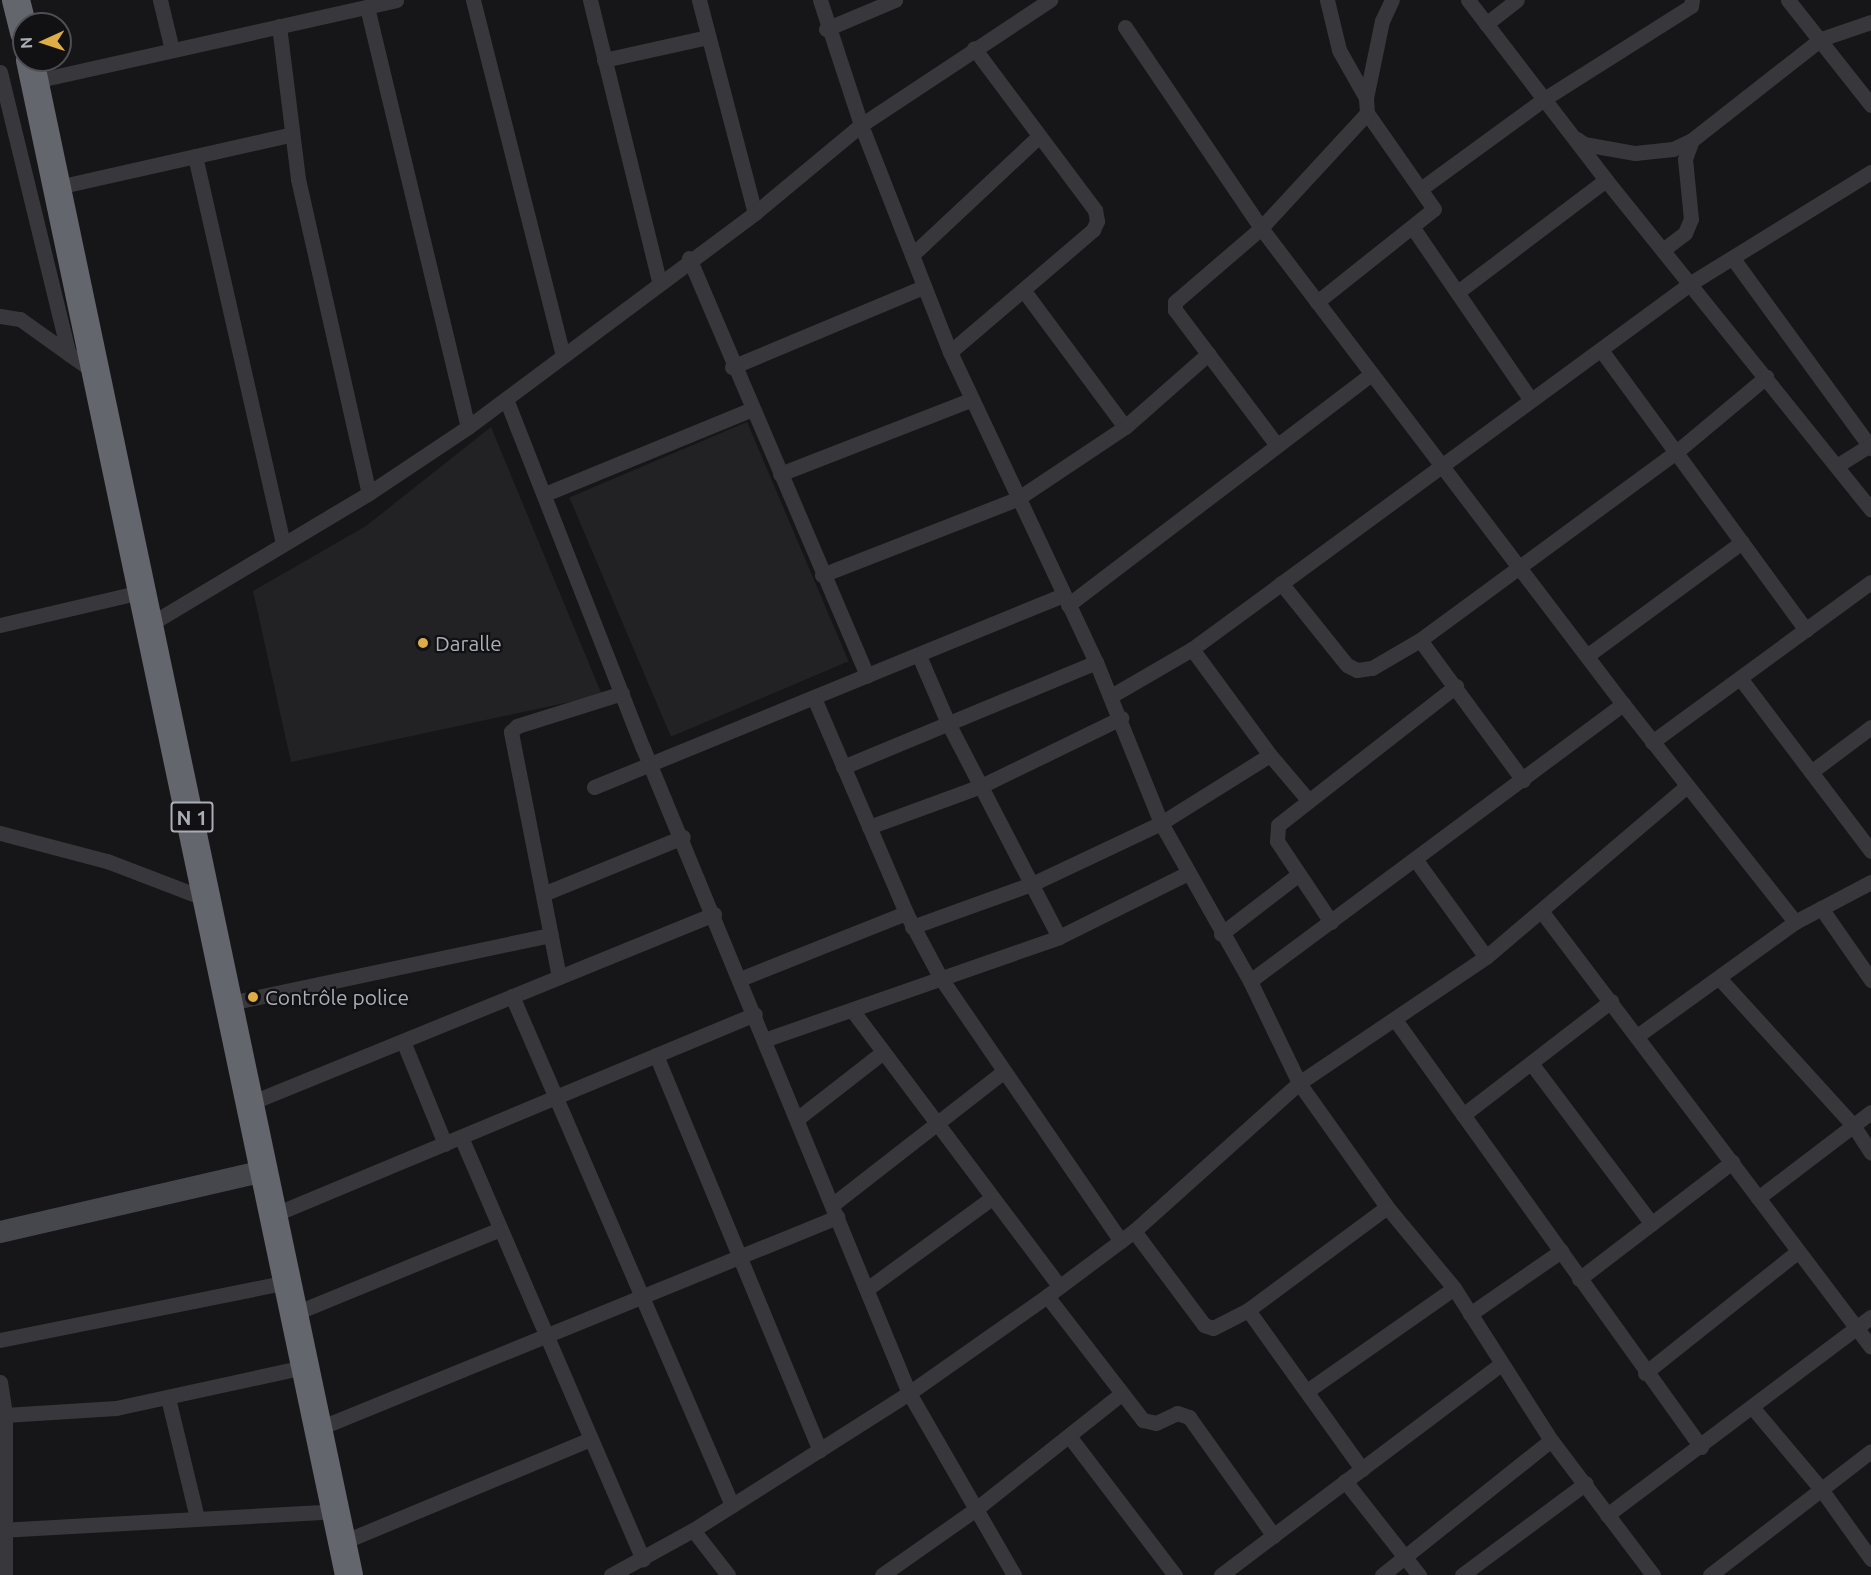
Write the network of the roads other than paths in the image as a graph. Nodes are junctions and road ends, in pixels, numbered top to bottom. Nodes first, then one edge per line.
1 (160, 0) edge
2 (396, 0) edge
3 (473, 0) edge
4 (590, 0) edge
5 (699, 0) edge
6 (820, 0) edge
7 (895, 0) edge
8 (1050, 0) edge
9 (1327, 0) edge
10 (1392, 0) edge
11 (1517, 0) edge
12 (1788, 0) edge
13 (1470, 1) edge
14 (1694, 2) edge
15 (367, 7) junction
16 (1871, 22) edge
17 (1486, 24) junction
18 (279, 26) junction
19 (1125, 27) dead end
20 (826, 29) junction
21 (708, 37) junction
22 (1821, 39) junction
23 (974, 48) junction
24 (172, 50) junction
25 (604, 60) junction
26 (72, 65) edge
27 (33, 72) edge
28 (0, 77) edge
29 (1544, 99) junction
30 (1871, 105) edge
31 (1366, 106) junction
32 (861, 125) junction
33 (1570, 133) junction
34 (289, 135) junction
35 (1038, 137) junction
36 (1692, 141) junction
37 (195, 156) junction
38 (1871, 172) edge
39 (1605, 180) junction
40 (58, 188) junction
41 (1422, 188) junction
42 (755, 213) junction
43 (1261, 228) junction
44 (1413, 228) junction
45 (1664, 249) junction
46 (912, 255) junction
47 (689, 258) junction
48 (1734, 260) junction
49 (659, 280) junction
50 (1691, 283) junction
51 (923, 287) junction
52 (1024, 291) junction
53 (1459, 291) junction
54 (1317, 302) junction
55 (0, 316) edge
56 (1601, 350) junction
57 (950, 352) junction
58 (69, 354) junction
59 (1208, 354) junction
60 (562, 356) junction
61 (732, 367) junction
62 (95, 372) junction
63 (1371, 374) junction
64 (1766, 377) junction
65 (506, 399) junction
66 (970, 399) junction
67 (1530, 399) junction
68 (752, 409) junction
69 (468, 427) junction
70 (1125, 427) junction
71 (1276, 444) junction
72 (1870, 446) edge
73 (1675, 453) junction
74 (1441, 464) junction
75 (1838, 465) junction
76 (780, 474) junction
77 (369, 493) junction
78 (544, 494) junction
79 (1017, 499) junction
80 (1871, 510) edge
81 (283, 542) junction
82 (1742, 542) junction
83 (1520, 566) junction
84 (822, 575) junction
85 (1871, 582) edge
86 (1281, 583) junction
87 (145, 591) junction
88 (1066, 600) junction
89 (152, 623) junction
90 (0, 625) edge
91 (1806, 630) junction
92 (1420, 640) junction
93 (1192, 649) junction
94 (1588, 655) junction
95 (920, 658) junction
96 (1096, 662) junction
97 (867, 676) junction
98 (1740, 678) junction
99 (1456, 686) junction
100 (622, 693) junction
101 (1111, 696) junction
102 (814, 698) junction
103 (1623, 704) junction
104 (1121, 718) junction
105 (948, 723) junction
106 (1871, 727) edge
107 (1653, 742) junction
108 (1270, 755) junction
109 (651, 765) junction
110 (843, 767) junction
111 (1811, 772) junction
112 (1523, 780) junction
113 (981, 786) junction
114 (1687, 786) junction
115 (594, 787) dead end
116 (1309, 801) junction
117 (1161, 823) junction
118 (869, 827) junction
119 (0, 833) edge
120 (683, 837) junction
121 (1871, 851) edge
122 (1415, 860) junction
123 (1188, 873) junction
124 (1299, 874) junction
125 (1871, 882) edge
126 (1034, 883) junction
127 (543, 894) junction
128 (209, 900) junction
129 (1821, 908) junction
130 (1542, 912) junction
131 (714, 914) junction
132 (909, 920) junction
133 (1331, 922) junction
134 (1795, 922) junction
135 (1221, 934) junction
136 (551, 935) junction
137 (1059, 937) junction
138 (1486, 957) junction
139 (559, 977) junction
140 (940, 977) junction
141 (740, 979) junction
142 (1720, 979) junction
143 (1871, 980) edge
144 (1250, 981) junction
145 (512, 996) junction
146 (1611, 1001) junction
147 (230, 1003) junction
148 (852, 1010) junction
149 (755, 1014) junction
150 (1396, 1021) junction
151 (1637, 1036) junction
152 (764, 1040) junction
153 (403, 1041) junction
154 (883, 1052) junction
155 (656, 1056) junction
156 (1531, 1063) junction
157 (1004, 1071) junction
158 (1299, 1083) junction
159 (556, 1098) junction
160 (250, 1103) junction
161 (1871, 1112) edge
162 (1463, 1115) junction
163 (797, 1119) junction
164 (937, 1124) junction
165 (1853, 1125) junction
166 (461, 1137) junction
167 (445, 1144) junction
168 (1871, 1153) edge
169 (1732, 1162) junction
170 (264, 1171) junction
171 (992, 1198) junction
172 (1758, 1198) junction
173 (1387, 1207) junction
174 (835, 1211) junction
175 (273, 1215) junction
176 (1652, 1224) junction
177 (500, 1229) junction
178 (1134, 1231) junction
179 (0, 1232) edge
180 (1121, 1241) junction
181 (1561, 1251) junction
182 (1797, 1252) junction
183 (740, 1257) junction
184 (1579, 1279) junction
185 (288, 1282) junction
186 (1454, 1288) junction
187 (867, 1289) junction
188 (1053, 1291) junction
189 (643, 1299) junction
190 (1248, 1310) junction
191 (293, 1314) junction
192 (1470, 1314) junction
193 (1871, 1317) edge
194 (1856, 1328) junction
195 (546, 1338) junction
196 (0, 1341) edge
197 (1871, 1347) edge
198 (1501, 1364) junction
199 (304, 1367) junction
200 (1645, 1373) junction
201 (0, 1382) edge
202 (1307, 1391) junction
203 (909, 1393) junction
204 (1119, 1395) junction
205 (168, 1398) junction
206 (1752, 1407) junction
207 (5, 1415) junction
208 (318, 1429) junction
209 (1069, 1436) junction
210 (588, 1440) junction
211 (1551, 1440) junction
212 (1701, 1447) junction
213 (820, 1450) junction
214 (1871, 1451) edge
215 (1362, 1469) junction
216 (1345, 1481) junction
217 (1586, 1482) junction
218 (1821, 1489) junction
219 (732, 1505) junction
220 (976, 1509) junction
221 (335, 1511) junction
222 (1607, 1515) junction
223 (197, 1518) junction
224 (2, 1530) edge
225 (693, 1530) junction
226 (1274, 1536) junction
227 (343, 1542) junction
228 (1405, 1558) junction
229 (643, 1559) junction
230 (1871, 1559) edge
231 (1649, 1570) edge
232 (5, 1575) edge
233 (349, 1575) edge
234 (611, 1575) edge
235 (728, 1575) edge
236 (882, 1575) edge
237 (1014, 1575) edge
238 (1175, 1575) edge
239 (1221, 1575) edge
240 (1382, 1575) edge
241 (1419, 1575) edge
242 (1462, 1575) edge
243 (1632, 1575) edge
244 (1710, 1575) edge

1 - 24 street
2 - 15 street
3 - 60 street
4 - 25 street
5 - 21 street
6 - 20 street
7 - 20 street
8 - 23 street
9 - 31 street
10 - 31 street
11 - 17 street
12 - 22 street
13 - 17 street
14 - 29 street
15 - 18 street
15 - 69 street
16 - 22 street
17 - 29 street
18 - 24 street
18 - 34 street
19 - 43 street
20 - 32 street
21 - 25 street
21 - 42 street
22 - 30 street
22 - 36 street
23 - 32 street
23 - 35 street
24 - 26 street
25 - 49 street
27 - 40 highway, N 1
28 - 58 street
29 - 33 street
29 - 41 street
31 - 41 street
31 - 43 street
32 - 42 street
32 - 46 street
33 - 36 street
33 - 39 street
34 - 37 street
34 - 77 street
35 - 46 street
35 - 52 street
36 - 45 street
37 - 40 street
37 - 81 street
38 - 48 street
39 - 45 street
39 - 53 street
40 - 62 highway, N 1
41 - 44 street
42 - 47 street
43 - 54 street
43 - 59 street
44 - 53 street
44 - 54 street
45 - 50 street
46 - 51 street
47 - 49 street
47 - 61 street
48 - 50 street
48 - 72 street
49 - 60 street
50 - 56 street
50 - 64 street
51 - 57 street
51 - 61 street
52 - 57 street
52 - 70 street
53 - 67 street
54 - 63 street
55 - 58 street
56 - 67 street
56 - 73 street
57 - 66 street
58 - 62 street
59 - 70 street
59 - 71 street
60 - 65 street
61 - 68 street
62 - 87 highway, N 1
63 - 71 street
63 - 74 street
64 - 73 street
64 - 75 street
65 - 69 street
65 - 78 street
66 - 76 street
66 - 79 street
67 - 74 street
68 - 76 street
68 - 78 street
69 - 77 street
70 - 79 street
71 - 88 street
72 - 75 street
73 - 82 street
73 - 83 street
74 - 83 street
74 - 86 street
75 - 80 street
76 - 84 street
77 - 81 street
78 - 100 street
79 - 84 street
79 - 88 street
81 - 89 street
82 - 91 street
82 - 94 street
83 - 92 street
83 - 94 street
84 - 97 street
85 - 91 street
86 - 92 street
86 - 93 street
87 - 89 highway, N 1
87 - 90 street
88 - 95 street
88 - 96 street
89 - 128 highway, N 1
91 - 98 street
92 - 99 street
93 - 101 street
93 - 108 street
94 - 103 street
95 - 97 street
95 - 105 street
96 - 101 street
96 - 105 street
97 - 102 street
98 - 107 street
98 - 111 street
99 - 112 street
99 - 116 street
100 - 109 street
100 - 127 street
101 - 104 street
102 - 109 street
102 - 110 street
103 - 107 street
103 - 112 street
104 - 113 street
104 - 117 street
105 - 110 street
105 - 113 street
106 - 111 street
107 - 114 street
108 - 116 street
108 - 117 street
109 - 115 street
109 - 120 street
110 - 118 street
111 - 121 street
112 - 122 street
113 - 118 street
113 - 126 street
114 - 130 street
114 - 134 street
116 - 124 street
117 - 123 street
117 - 126 street
118 - 132 street
119 - 128 street
120 - 127 street
120 - 131 street
122 - 133 street
122 - 138 street
123 - 135 street
123 - 137 street
124 - 133 street
124 - 135 street
125 - 129 street
126 - 132 street
126 - 137 street
127 - 136 street
128 - 147 highway, N 1
129 - 134 street
129 - 143 street
130 - 138 street
130 - 146 street
131 - 139 street
131 - 141 street
132 - 140 street
132 - 141 street
133 - 144 street
134 - 142 street
135 - 144 street
136 - 139 street
136 - 147 street
137 - 140 street
138 - 150 street
139 - 145 street
140 - 148 street
140 - 157 street
141 - 149 street
142 - 151 street
142 - 165 street
144 - 158 street
145 - 153 street
145 - 159 street
146 - 151 street
146 - 156 street
147 - 160 highway, N 1
148 - 152 street
148 - 154 street
149 - 152 street
149 - 155 street
150 - 158 street
150 - 162 street
151 - 169 street
152 - 163 street
153 - 160 street
153 - 167 street
154 - 163 street
154 - 164 street
155 - 159 street
155 - 183 street
156 - 162 street
156 - 176 street
157 - 164 street
157 - 180 street
158 - 173 street
158 - 178 street
159 - 166 street
159 - 189 street
160 - 170 highway, N 1
161 - 165 street
162 - 181 street
163 - 174 street
164 - 171 street
164 - 174 street
165 - 168 street
165 - 172 street
166 - 167 street
166 - 177 street
167 - 175 street
169 - 172 street
169 - 176 street
170 - 175 highway, N 1
170 - 179 main road
171 - 187 street
171 - 188 street
172 - 182 street
173 - 186 street
173 - 190 street
174 - 183 street
174 - 187 street
175 - 185 highway, N 1
176 - 184 street
177 - 191 street
177 - 195 street
178 - 180 street
178 - 190 street
180 - 188 street
181 - 184 street
181 - 192 street
182 - 194 street
182 - 200 street
183 - 189 street
183 - 213 street
184 - 200 street
185 - 191 highway, N 1
185 - 196 street
186 - 192 street
186 - 202 street
187 - 203 street
188 - 203 street
188 - 204 street
189 - 195 street
189 - 219 street
190 - 202 street
191 - 199 highway, N 1
192 - 198 street
193 - 194 street
194 - 197 street
194 - 206 street
195 - 208 street
195 - 210 street
198 - 211 street
198 - 215 street
199 - 205 street
199 - 208 highway, N 1
200 - 212 street
201 - 207 street
202 - 215 street
203 - 213 street
203 - 220 street
204 - 209 street
204 - 226 street
205 - 207 street
205 - 223 street
206 - 212 street
206 - 218 street
207 - 224 street
208 - 221 highway, N 1
209 - 220 street
209 - 238 street
210 - 227 street
210 - 229 street
211 - 217 street
211 - 228 street
212 - 222 street
213 - 219 street
214 - 218 street
215 - 216 street
216 - 226 street
216 - 228 street
217 - 222 street
217 - 242 street
218 - 230 street
218 - 244 street
219 - 225 street
220 - 236 street
220 - 237 street
221 - 223 street
221 - 227 highway, N 1
222 - 231 street
223 - 224 street
224 - 232 street
225 - 229 street
225 - 235 street
226 - 239 street
227 - 233 highway, N 1
228 - 240 street
228 - 241 street
229 - 234 street
231 - 243 street

